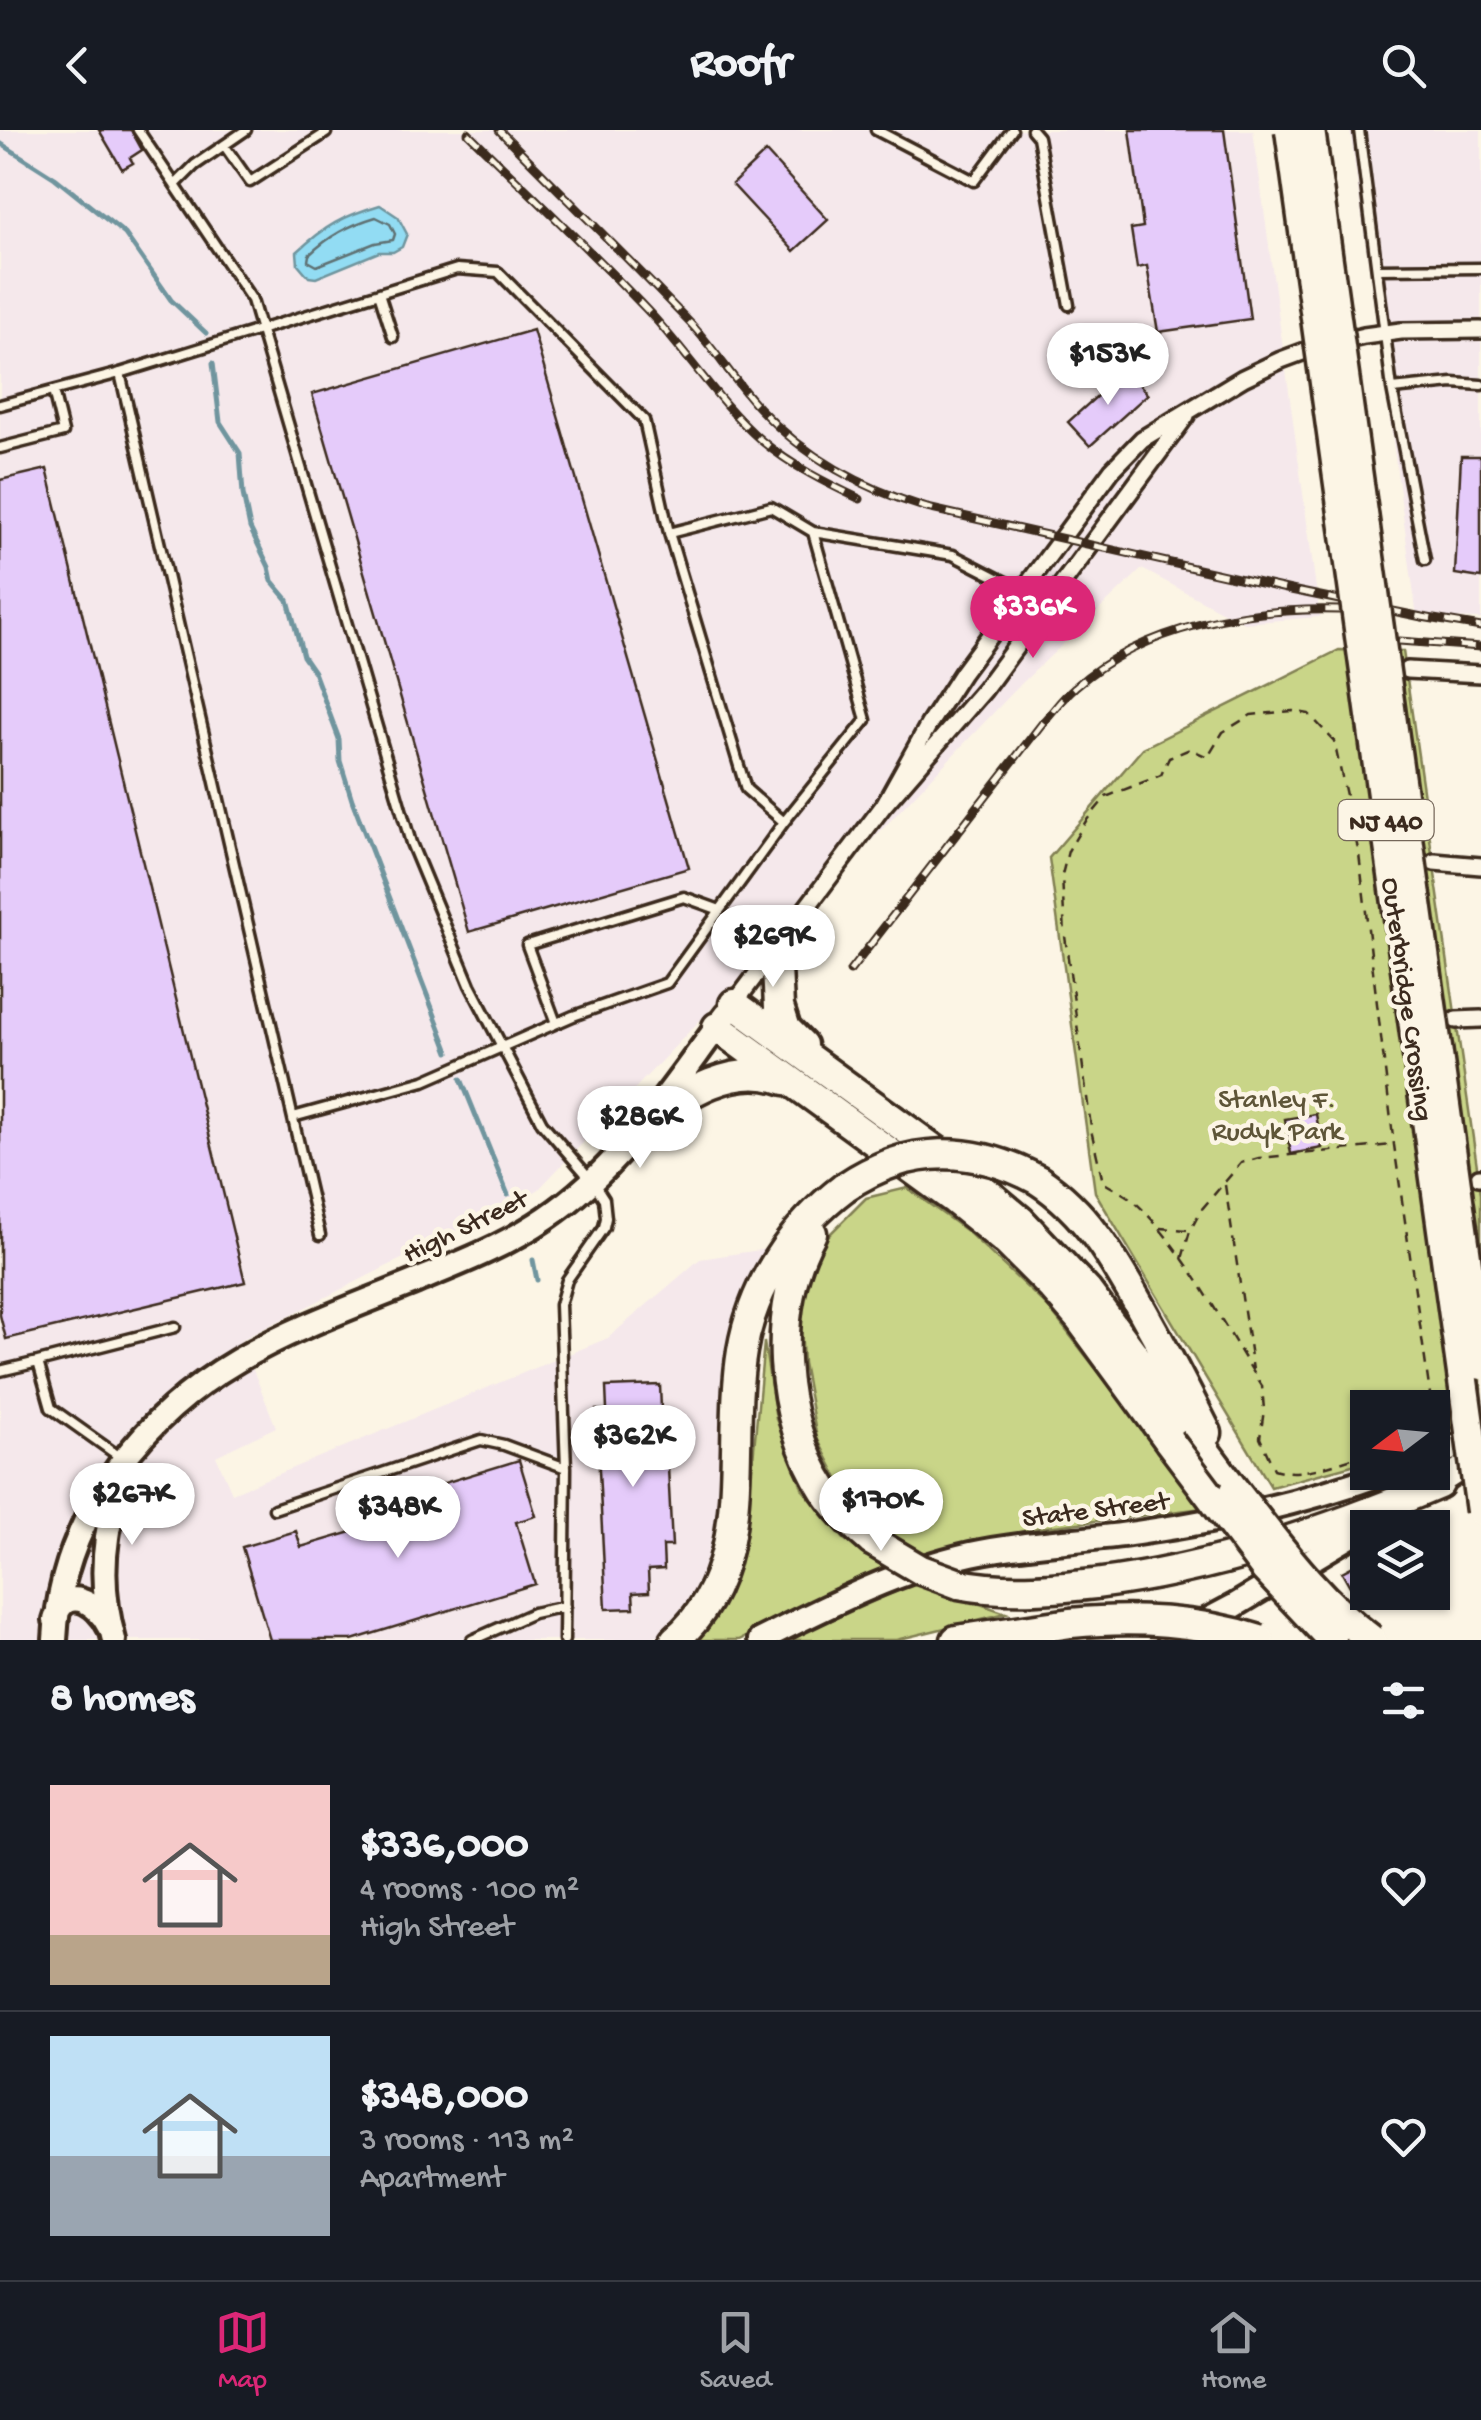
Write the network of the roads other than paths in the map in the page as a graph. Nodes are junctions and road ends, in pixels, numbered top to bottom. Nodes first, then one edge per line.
1 (138, 130) edge
2 (246, 130) edge
3 (324, 130) edge
4 (876, 130) edge
5 (1012, 130) edge
6 (1032, 130) edge
7 (1290, 130) edge
8 (1310, 130) edge
9 (1359, 130) edge
10 (224, 145) junction
11 (175, 185) junction
12 (1377, 268) junction
13 (1481, 268) edge
14 (378, 293) junction
15 (1070, 306) dead end
16 (260, 330) junction
17 (1481, 330) edge
18 (1385, 333) junction
19 (393, 337) dead end
20 (120, 373) junction
21 (1481, 385) edge
22 (1392, 390) junction
23 (53, 391) junction
24 (0, 405) edge
25 (1188, 412) junction
26 (0, 448) edge
27 (813, 532) junction
28 (669, 534) junction
29 (1426, 560) dead end
30 (1023, 591) junction
31 (1044, 609) junction
32 (1407, 670) dead end
33 (1481, 674) edge
34 (884, 805) junction
35 (784, 822) junction
36 (1434, 862) dead end
37 (1481, 866) edge
38 (720, 910) junction
39 (776, 948) junction
40 (726, 1015) junction
41 (1481, 1019) edge
42 (1456, 1020) dead end
43 (556, 1024) junction
44 (502, 1047) junction
45 (818, 1066) junction
46 (799, 1087) junction
47 (293, 1117) junction
48 (645, 1123) junction
49 (593, 1182) junction
50 (845, 1188) junction
51 (320, 1235) dead end
52 (175, 1328) dead end
53 (38, 1362) junction
54 (1481, 1365) edge
55 (0, 1371) edge
56 (1185, 1428) junction
57 (1481, 1437) edge
58 (1450, 1449) edge
59 (1481, 1456) edge
60 (123, 1460) junction
61 (566, 1468) junction
62 (1450, 1476) edge
63 (1350, 1485) edge
64 (1422, 1490) edge
65 (1428, 1490) edge
66 (274, 1510) dead end
67 (1481, 1510) edge
68 (565, 1606) junction
69 (58, 1610) junction
70 (113, 1637) edge
71 (53, 1640) edge
72 (472, 1640) edge
73 (564, 1640) edge
74 (675, 1640) edge
75 (760, 1640) edge
76 (956, 1640) edge
77 (1170, 1640) edge
78 (1260, 1640) edge
79 (1332, 1640) edge
80 (1372, 1640) edge

1 - 11 lane
2 - 10 lane
3 - 10 lane
4 - 5 lane
6 - 15 lane
7 - 67 highway, Outerbridge Crossing / NJ 440, bridge
8 - 54 highway, Outerbridge Crossing / NJ 440, bridge
9 - 12 lane
10 - 11 lane
11 - 16 lane
12 - 13 lane
12 - 18 lane
14 - 16 lane
14 - 19 lane
14 - 28 lane
16 - 20 lane
16 - 44 lane
17 - 18 street, High Street
18 - 22 lane
18 - 25 street, High Street
20 - 23 lane
20 - 47 lane
21 - 22 lane
22 - 29 lane
23 - 24 lane
23 - 26 lane
25 - 30 street, High Street
25 - 31 street, High Street
27 - 28 lane
27 - 30 lane
27 - 35 lane
28 - 35 lane
30 - 31 lane
30 - 34 street, High Street
31 - 34 street, High Street
32 - 33 street
34 - 39 street, High Street
35 - 38 lane
36 - 37 street
38 - 43 lane
38 - 43 lane
39 - 40 street, High Street
39 - 45 highway
40 - 45 highway
40 - 46 highway
40 - 48 street, High Street
41 - 42 street
43 - 44 lane
44 - 47 lane
44 - 49 lane
45 - 56 highway
46 - 48 highway
46 - 56 highway
47 - 51 lane
48 - 49 street, High Street
49 - 60 street, High Street
49 - 61 lane
50 - 56 highway, bridge
50 - 64 highway, bridge
50 - 74 highway
52 - 53 lane
53 - 55 lane
53 - 60 lane
56 - 79 highway, bridge
56 - 80 highway, bridge
57 - 58 street
59 - 62 street
60 - 69 street, High Street
60 - 70 street
61 - 66 lane
61 - 68 lane
63 - 75 street, State Street
65 - 77 street
68 - 72 lane
68 - 73 lane
69 - 70 street
69 - 71 street, High Street
76 - 78 highway, bridge

